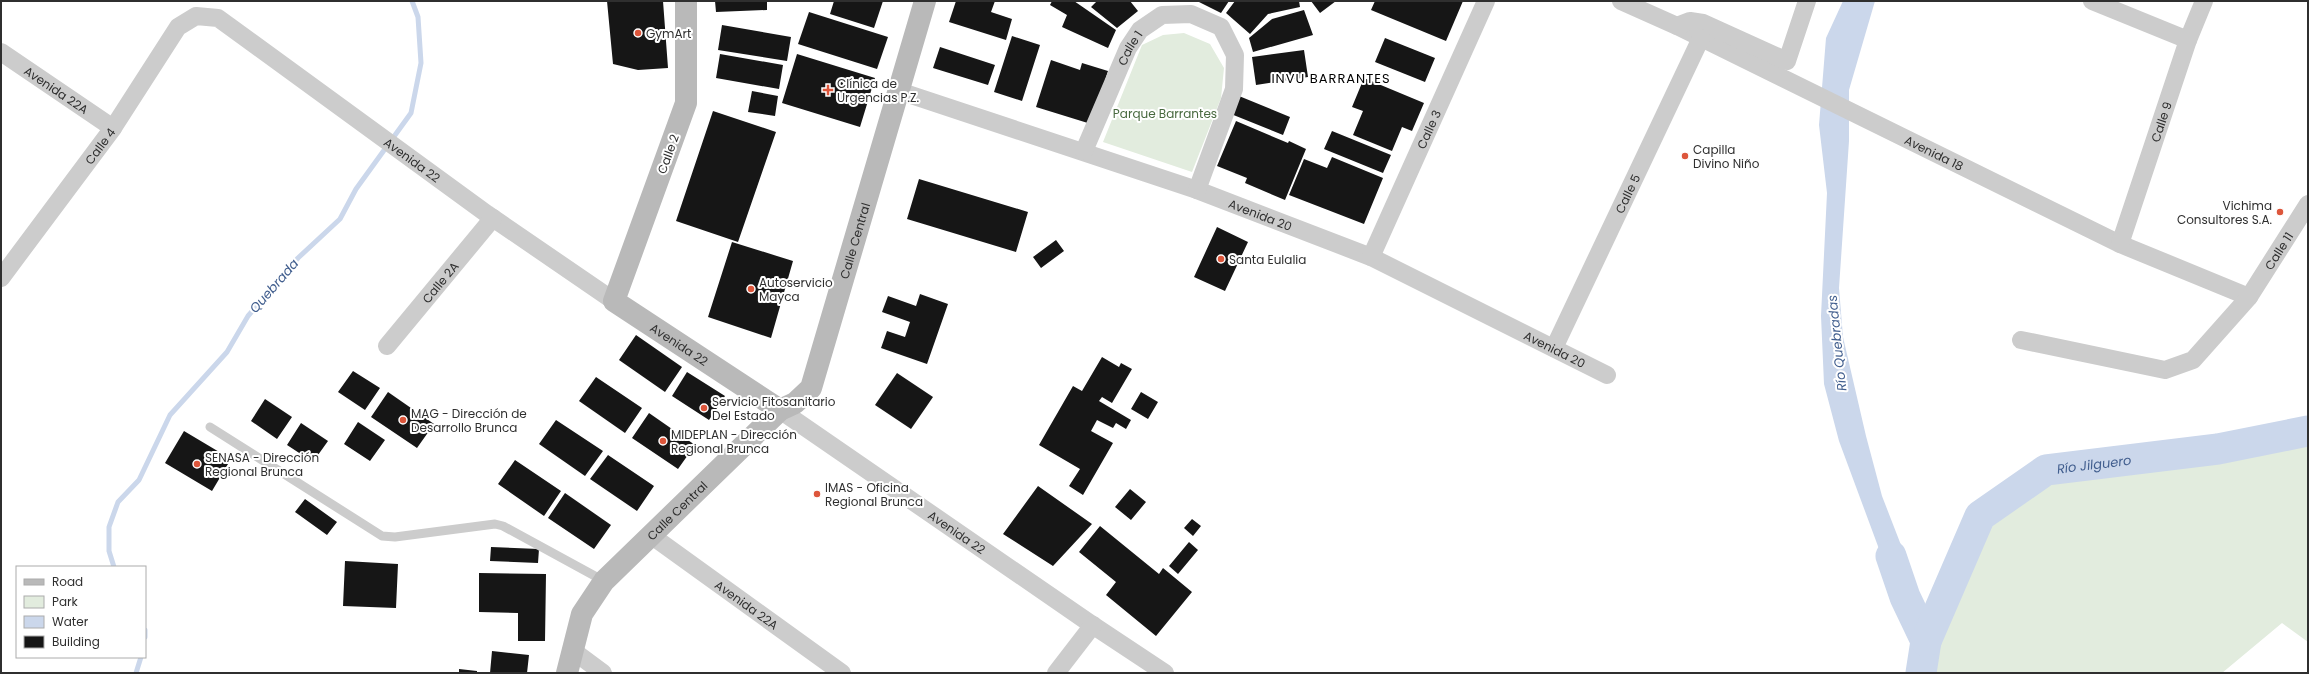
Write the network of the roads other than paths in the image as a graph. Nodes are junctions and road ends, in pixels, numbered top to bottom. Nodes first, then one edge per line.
1 (686, 1) edge
2 (925, 1) edge
3 (1486, 1) edge
4 (1621, 1) edge
5 (1807, 1) edge
6 (2092, 1) edge
7 (2204, 1) edge
8 (196, 16) joint
9 (1677, 26) junction
10 (1701, 38) junction
11 (2188, 40) junction
12 (1, 52) edge
13 (899, 91) junction
14 (112, 128) junction
15 (1084, 151) junction
16 (1198, 190) junction
17 (2308, 204) edge
18 (493, 218) junction
19 (2120, 244) junction
20 (1371, 257) junction
21 (1, 278) edge
22 (2249, 297) junction
23 (614, 301) junction
24 (2021, 340) dead end
25 (387, 346) dead end
26 (1554, 348) junction
27 (1607, 375) dead end
28 (780, 410) junction
29 (210, 427) dead end
30 (652, 536) junction
31 (604, 581) junction
32 (1092, 625) junction
33 (572, 650) junction
34 (567, 673) edge
35 (603, 673) edge
36 (842, 673) edge
37 (1056, 673) edge
38 (1165, 673) edge

1 - 23 main road, Calle 2
2 - 13 main road, Calle Central
3 - 20 street, Calle 3
4 - 9 street, Avenida 18
5 - 9 street
6 - 11 street
7 - 11 street, Calle 9
8 - 14 street, Calle 4
8 - 18 street, Avenida 22
9 - 10 street, Avenida 18
10 - 19 street, Avenida 18
10 - 26 street, Calle 5
11 - 19 street, Calle 9
12 - 14 street, Avenida 22A
13 - 15 street, Avenida 20
13 - 28 main road, Calle Central
14 - 21 street, Calle 4
15 - 16 street, Avenida 20
15 - 16 street, Calle 1
16 - 20 street, Avenida 20
17 - 22 street, Calle 11
18 - 23 street, Avenida 22
18 - 25 street, Calle 2A
19 - 22 street, Avenida 18
20 - 26 street, Avenida 20
22 - 24 street, Calle 11
23 - 28 main road, Avenida 22
26 - 27 street, Avenida 20
28 - 30 main road, Calle Central
28 - 32 street, Avenida 22
29 - 31 lane
30 - 31 main road, Calle Central
30 - 36 street, Avenida 22A
31 - 33 main road, Calle Central
32 - 37 street
32 - 38 street, Avenida 22
33 - 34 main road, Calle Central
33 - 35 street

